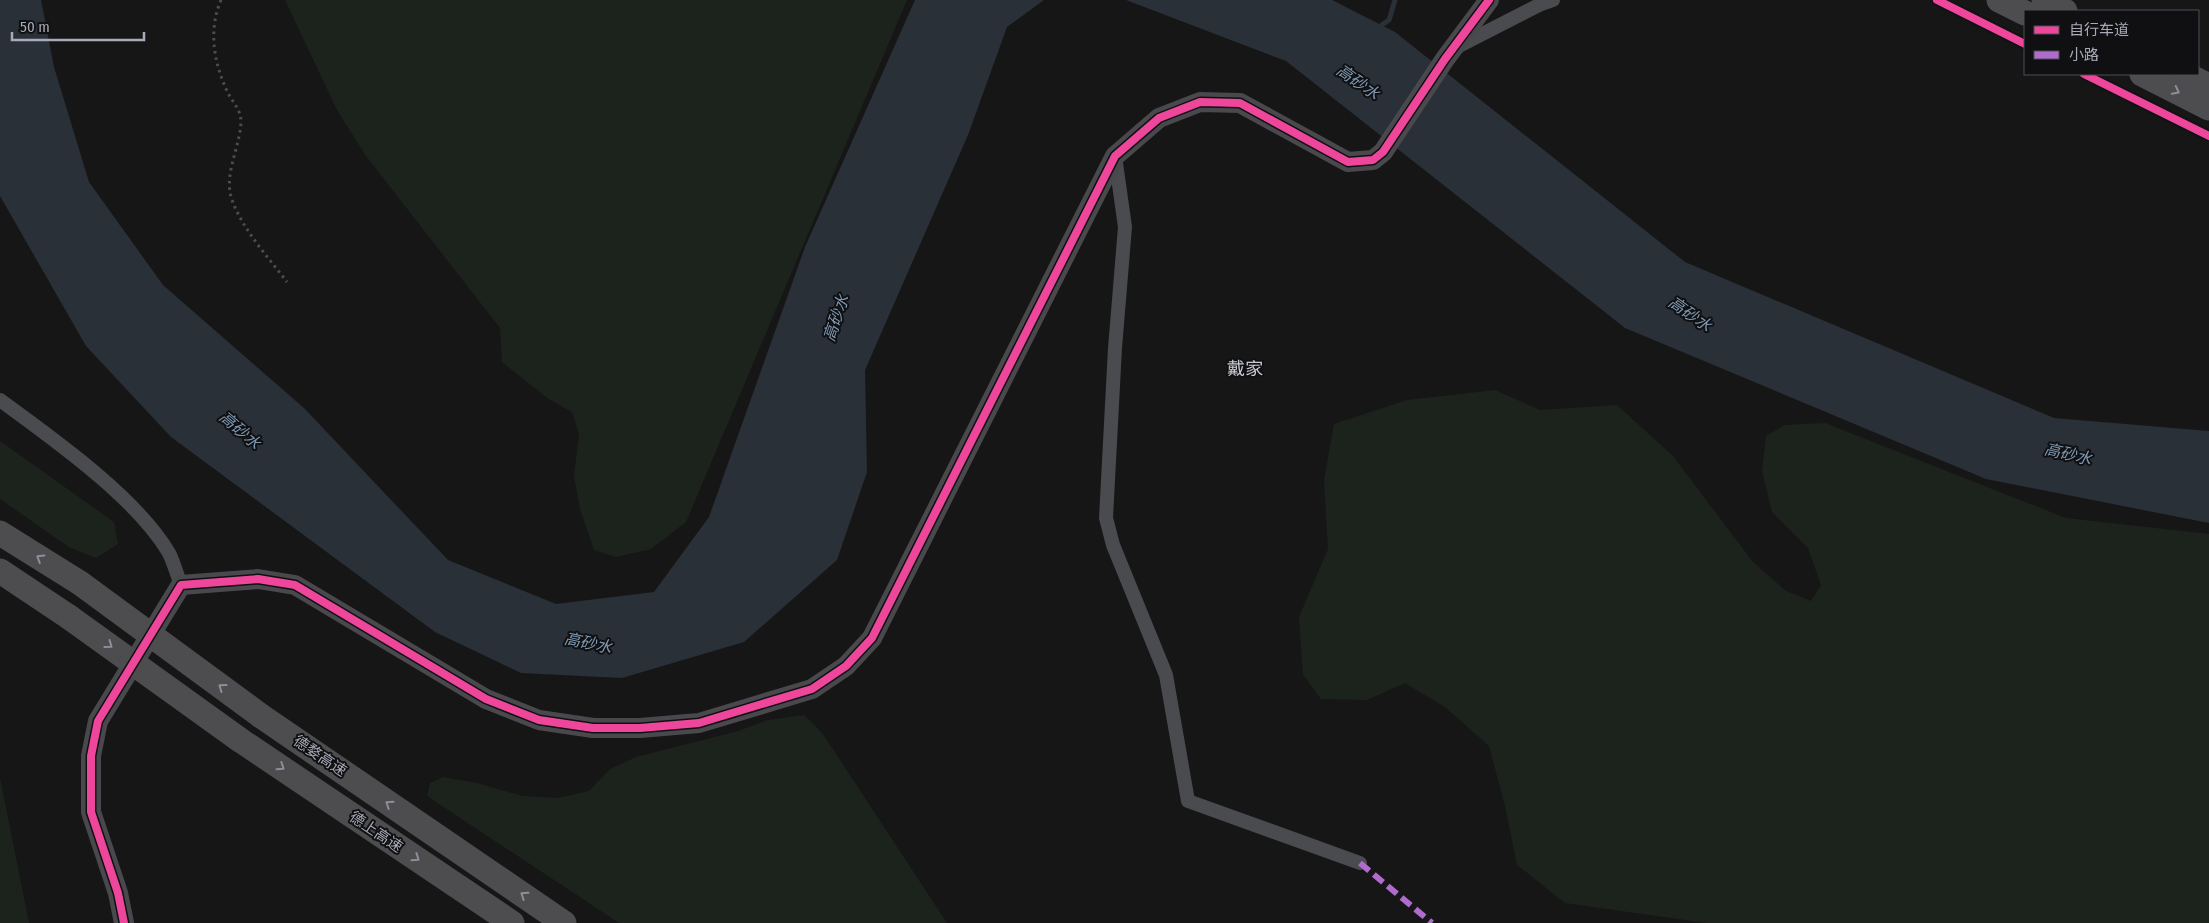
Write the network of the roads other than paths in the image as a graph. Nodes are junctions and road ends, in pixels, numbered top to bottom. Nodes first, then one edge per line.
1 (1489, 0) edge
2 (1553, 0) edge
3 (1999, 0) edge
4 (2044, 0) edge
5 (2064, 10) edge
6 (2024, 12) edge
7 (1450, 54) junction
8 (2144, 75) edge
9 (2187, 75) edge
10 (2209, 86) edge
11 (2209, 108) edge
12 (1115, 156) junction
13 (0, 400) edge
14 (0, 533) edge
15 (0, 571) edge
16 (181, 585) junction
17 (1360, 863) dead end
18 (124, 923) edge
19 (512, 923) edge
20 (564, 923) edge

1 - 7 street
2 - 7 street
3 - 6 highway
4 - 5 highway
7 - 12 street
8 -> 11 highway
9 - 10 highway
12 - 16 street
12 - 17 street
13 - 16 street
20 -> 14 highway, 德婺高速, bridge
15 -> 19 highway, 德上高速, bridge
16 - 18 street

